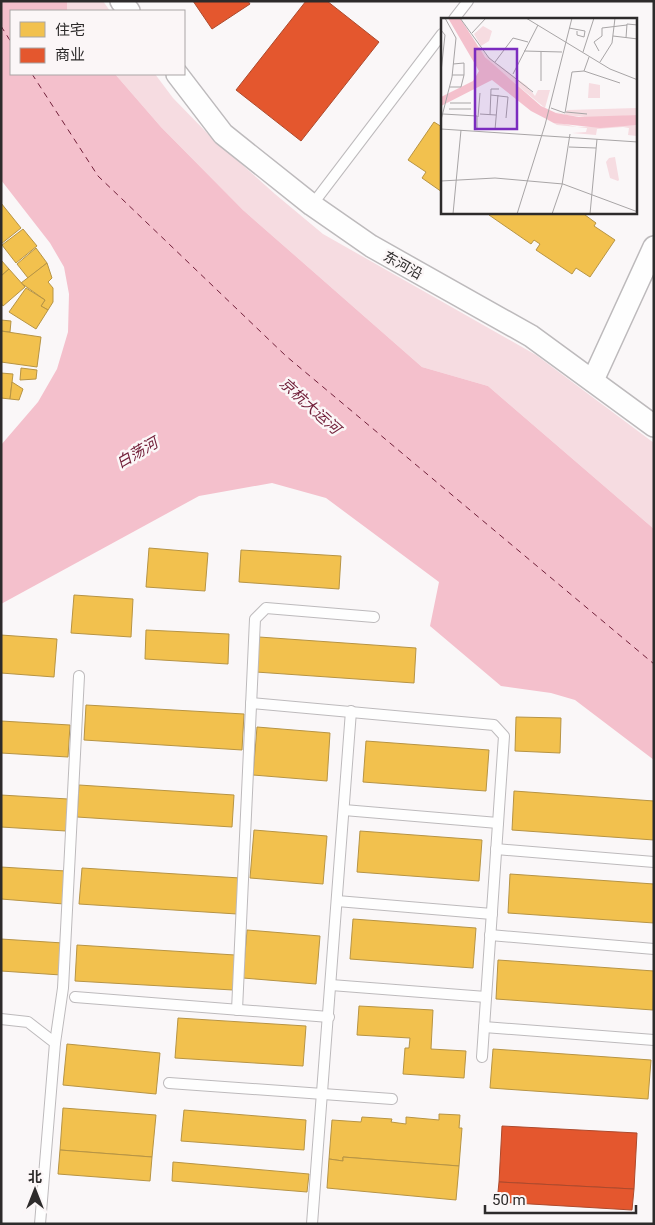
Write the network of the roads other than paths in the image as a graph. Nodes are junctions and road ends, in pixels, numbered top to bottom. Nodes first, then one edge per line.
1 (468, 1) edge
2 (455, 18) edge
3 (441, 35) edge
4 (178, 75) edge
5 (312, 205) junction
6 (654, 247) edge
7 (593, 380) junction
8 (654, 426) edge
9 (374, 617) dead end
10 (79, 676) dead end
11 (251, 703) junction
12 (351, 711) junction
13 (344, 810) junction
14 (498, 823) junction
15 (496, 849) junction
16 (654, 862) edge
17 (337, 901) junction
18 (492, 914) junction
19 (490, 935) junction
20 (654, 949) edge
21 (331, 986) junction
22 (75, 998) dead end
23 (486, 998) junction
24 (237, 1010) junction
25 (329, 1016) junction
26 (1, 1019) edge
27 (484, 1027) junction
28 (654, 1040) edge
29 (56, 1043) junction
30 (482, 1057) dead end
31 (169, 1083) dead end
32 (323, 1094) junction
33 (392, 1100) dead end
34 (40, 1224) edge
35 (312, 1224) edge

1 - 2 lane
3 - 5 lane
4 - 5 street, 东河沿
5 - 7 street, 东河沿
6 - 7 street
7 - 8 street, 东河沿
9 - 11 lane
10 - 29 lane
11 - 12 lane
11 - 24 lane
12 - 13 lane
12 - 14 lane
13 - 14 lane
13 - 17 lane
14 - 15 lane
15 - 16 lane
15 - 18 lane
17 - 18 lane
17 - 21 lane
18 - 19 lane
19 - 20 lane
19 - 23 lane
21 - 23 lane
21 - 25 lane
22 - 24 lane
23 - 27 lane
24 - 25 lane
25 - 32 lane
26 - 29 lane
27 - 28 lane
27 - 30 lane
29 - 34 lane
31 - 32 lane
32 - 33 lane
32 - 35 lane

